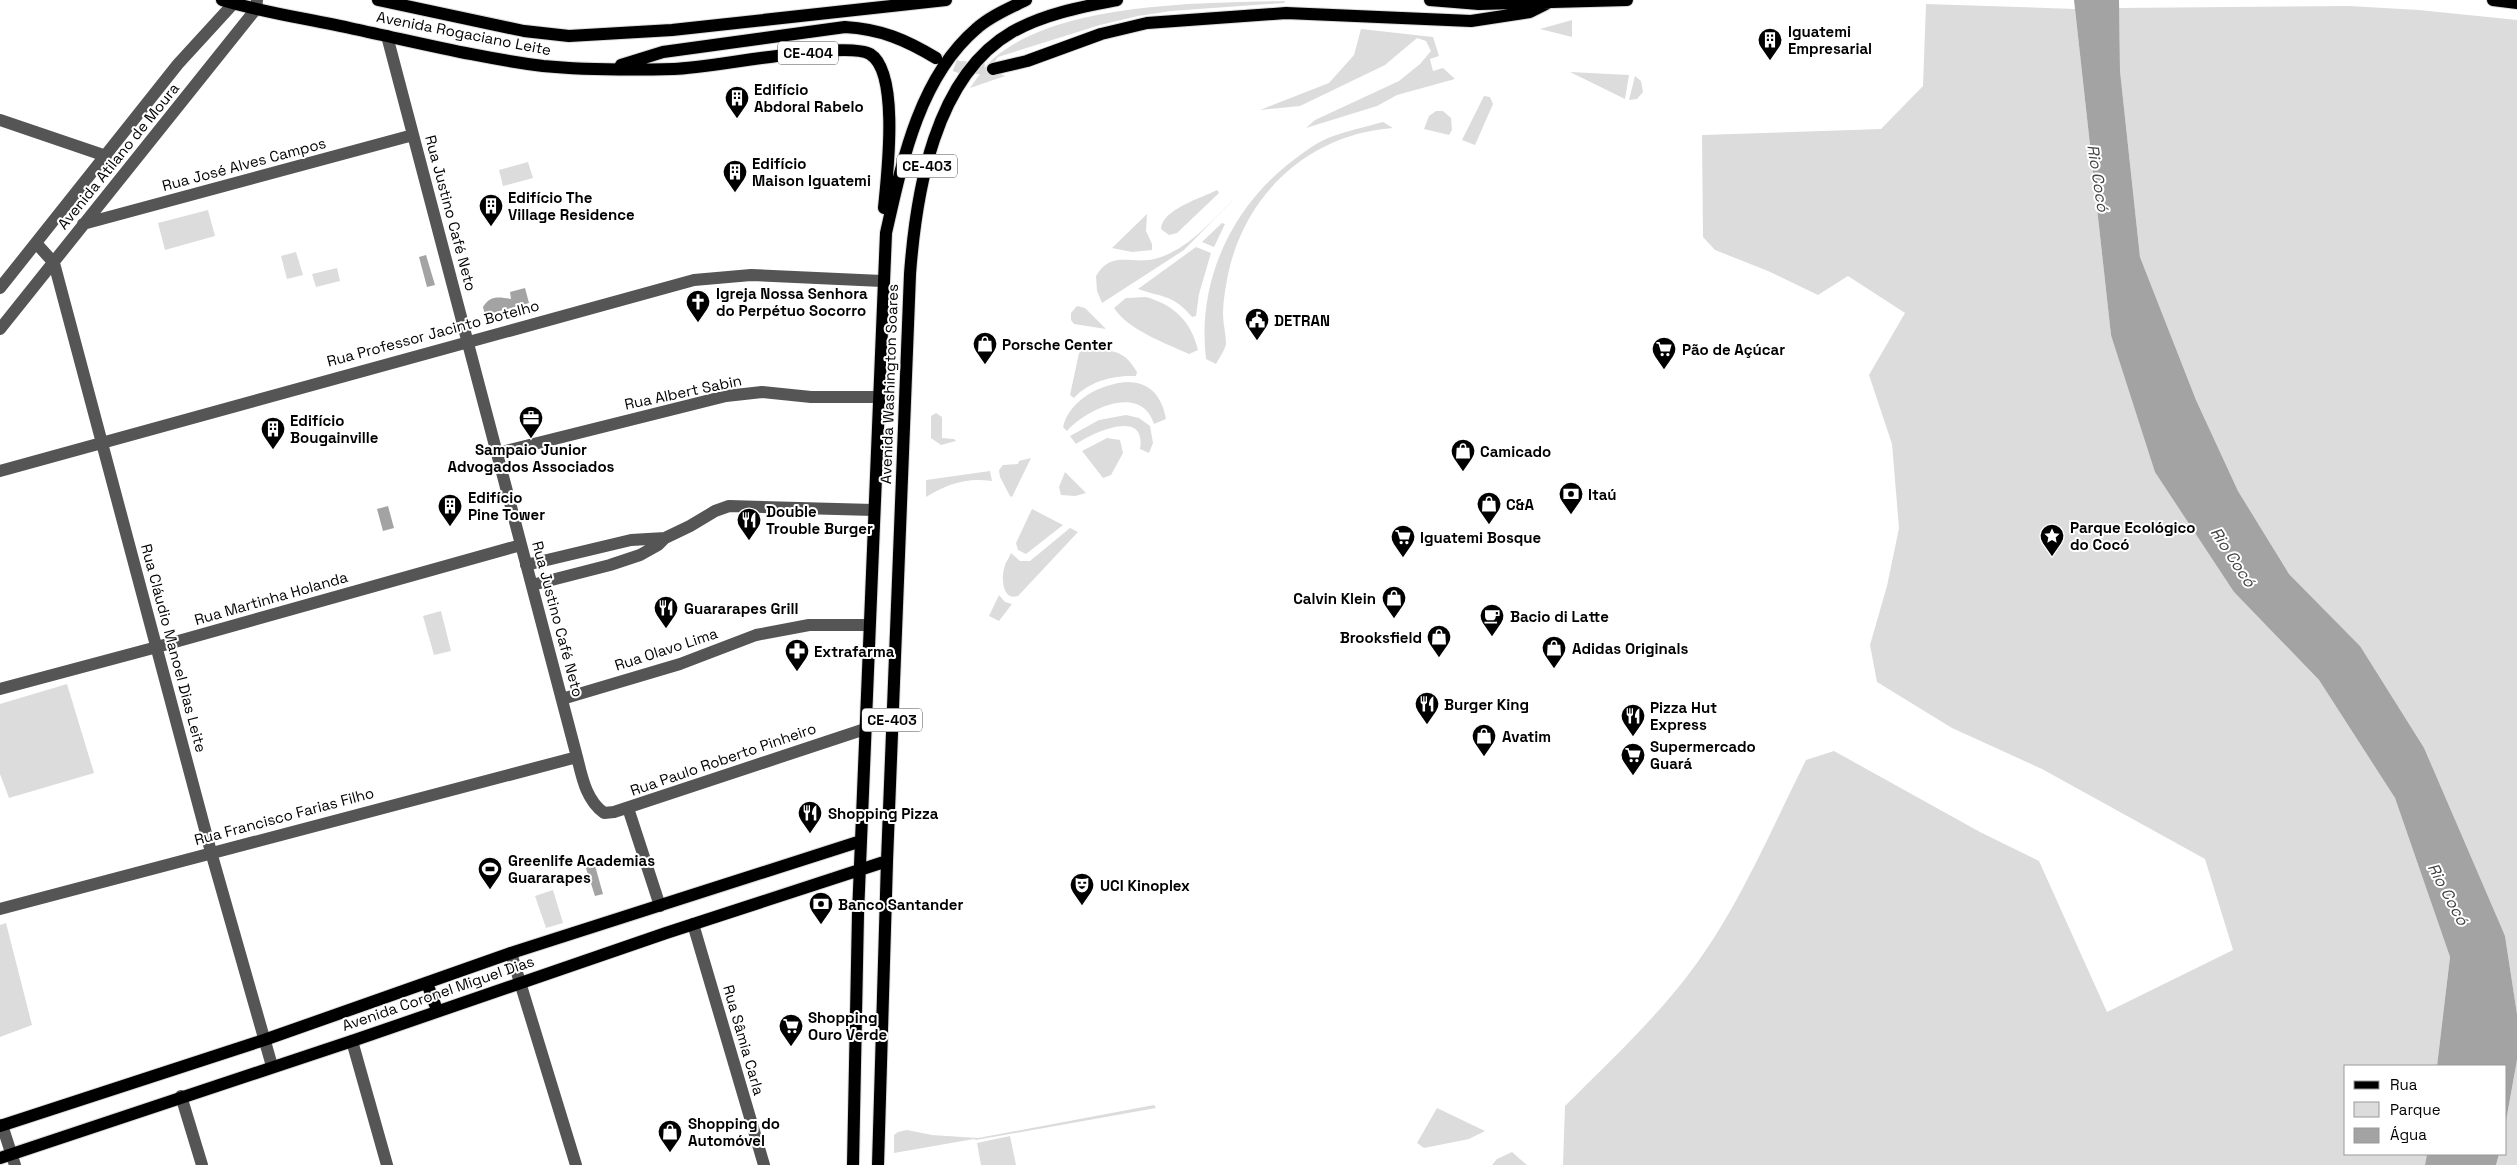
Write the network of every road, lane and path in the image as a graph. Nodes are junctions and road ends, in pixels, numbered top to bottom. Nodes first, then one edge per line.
1 (378, 0) edge
2 (946, 0) edge
3 (1026, 0) edge
4 (1117, 0) edge
5 (1430, 0) edge
6 (1627, 0) edge
7 (2493, 0) edge
8 (228, 2) edge
9 (1550, 2) junction
10 (2517, 3) edge
11 (256, 4) edge
12 (387, 36) junction
13 (936, 58) tunnel mouth
14 (614, 68) junction
15 (993, 68) tunnel mouth
16 (0, 120) edge
17 (413, 135) junction
18 (106, 156) junction
19 (83, 224) junction
20 (886, 233) junction
21 (36, 243) junction
22 (54, 263) junction
23 (882, 281) junction
24 (0, 288) edge
25 (0, 329) edge
26 (468, 340) junction
27 (879, 398) junction
28 (102, 442) junction
29 (498, 453) junction
30 (0, 471) edge
31 (874, 510) junction
32 (665, 538) junction
33 (521, 545) junction
34 (526, 564) junction
35 (532, 585) junction
36 (869, 625) junction
37 (157, 647) junction
38 (0, 689) edge
39 (562, 699) junction
40 (865, 729) junction
41 (576, 757) junction
42 (593, 802) joint
43 (628, 808) junction
44 (861, 841) junction
45 (211, 852) junction
46 (887, 860) junction
47 (860, 869) junction
48 (660, 906) junction
49 (0, 909) edge
50 (692, 924) junction
51 (511, 953) junction
52 (520, 982) junction
53 (427, 983) junction
54 (437, 1010) junction
55 (264, 1040) junction
56 (352, 1041) junction
57 (272, 1066) junction
58 (180, 1096) junction
59 (1, 1126) edge
60 (9, 1159) edge
61 (202, 1165) edge
62 (387, 1165) edge
63 (576, 1165) edge
64 (764, 1165) edge
65 (853, 1165) edge
66 (878, 1165) edge

1 - 2 main road, Avenida Rogaciano Leite / CE-404
3 - 20 main road, Avenida Washington Soares / CE-403
4 - 46 main road, Avenida Washington Soares / CE-403
5 - 9 main road
6 - 9 main road
7 - 10 main road
8 - 11 main road, Avenida Rogaciano Leite
8 - 18 street, Avenida Atilano de Moura
9 - 15 main road
11 - 12 main road, Avenida Rogaciano Leite
11 - 19 street, Avenida Atilano de Moura
12 - 14 main road, Avenida Rogaciano Leite / CE-404
12 - 17 street, Rua Justino Café Neto
13 - 14 main road
14 - 20 main road, CE-404
16 - 18 street
17 - 19 street, Rua José Alves Campos
17 - 26 street, Rua Justino Café Neto
18 - 21 street, Avenida Atilano de Moura
19 - 22 street, Avenida Atilano de Moura
20 - 23 main road, Avenida Washington Soares / CE-403
21 - 22 street, Rua Cláudio Manoel Dias Leite
21 - 24 street, Avenida Atilano de Moura
22 - 25 street, Avenida Atilano de Moura
22 - 28 street, Rua Cláudio Manoel Dias Leite
23 - 26 street, Rua Professor Jacinto Botelho
23 - 27 main road, Avenida Washington Soares / CE-403
26 - 28 street, Rua Professor Jacinto Botelho
26 - 29 street, Rua Justino Café Neto
27 - 29 street, Rua Albert Sabin
27 - 31 main road, Avenida Washington Soares / CE-403
28 - 30 street, Rua Professor Jacinto Botelho
28 - 37 street, Rua Cláudio Manoel Dias Leite
29 - 33 street, Rua Justino Café Neto
31 - 32 street
31 - 36 main road, Avenida Washington Soares / CE-403
32 - 34 street
32 - 35 street
33 - 34 street, Rua Justino Café Neto
33 - 37 street, Rua Martinha Holanda
34 - 35 street, Rua Justino Café Neto
35 - 39 street, Rua Justino Café Neto
36 - 39 street, Rua Olavo Lima
36 - 40 main road, Avenida Washington Soares / CE-403
37 - 38 street, Rua Martinha Holanda
37 - 45 street, Rua Cláudio Manoel Dias Leite
39 - 41 street, Rua Justino Café Neto
40 - 43 street, Rua Paulo Roberto Pinheiro
40 - 44 main road, Avenida Washington Soares / CE-403
41 - 42 street, Rua Justino Café Neto
41 - 45 street, Rua Francisco Farias Filho
42 - 43 street, Rua Paulo Roberto Pinheiro
43 - 48 street
44 - 47 main road, Avenida Washington Soares / CE-403
44 - 48 main road, Avenida Coronel Miguel Dias
45 - 49 street, Rua Francisco Farias Filho
45 - 55 street, Rua Cláudio Manoel Dias Leite
46 - 47 main road, Avenida Coronel Miguel Dias
46 - 66 main road, Avenida Washington Soares / CE-403
47 - 50 main road, Avenida Coronel Miguel Dias
47 - 65 main road, Avenida Washington Soares / CE-403
48 - 51 main road, Avenida Coronel Miguel Dias
50 - 52 main road, Avenida Coronel Miguel Dias
50 - 64 street, Rua Sâmia Carla
51 - 52 street
51 - 53 main road, Avenida Coronel Miguel Dias
52 - 54 main road, Avenida Coronel Miguel Dias
52 - 63 street
53 - 54 main road
53 - 55 main road, Avenida Coronel Miguel Dias
54 - 56 main road, Avenida Coronel Miguel Dias
55 - 57 street, Rua Cláudio Manoel Dias Leite
55 - 59 main road, Avenida Coronel Miguel Dias
56 - 57 main road, Avenida Coronel Miguel Dias
56 - 62 street
57 - 58 main road, Avenida Coronel Miguel Dias
58 - 60 main road, Avenida Coronel Miguel Dias
58 - 61 street
59 - 60 street

